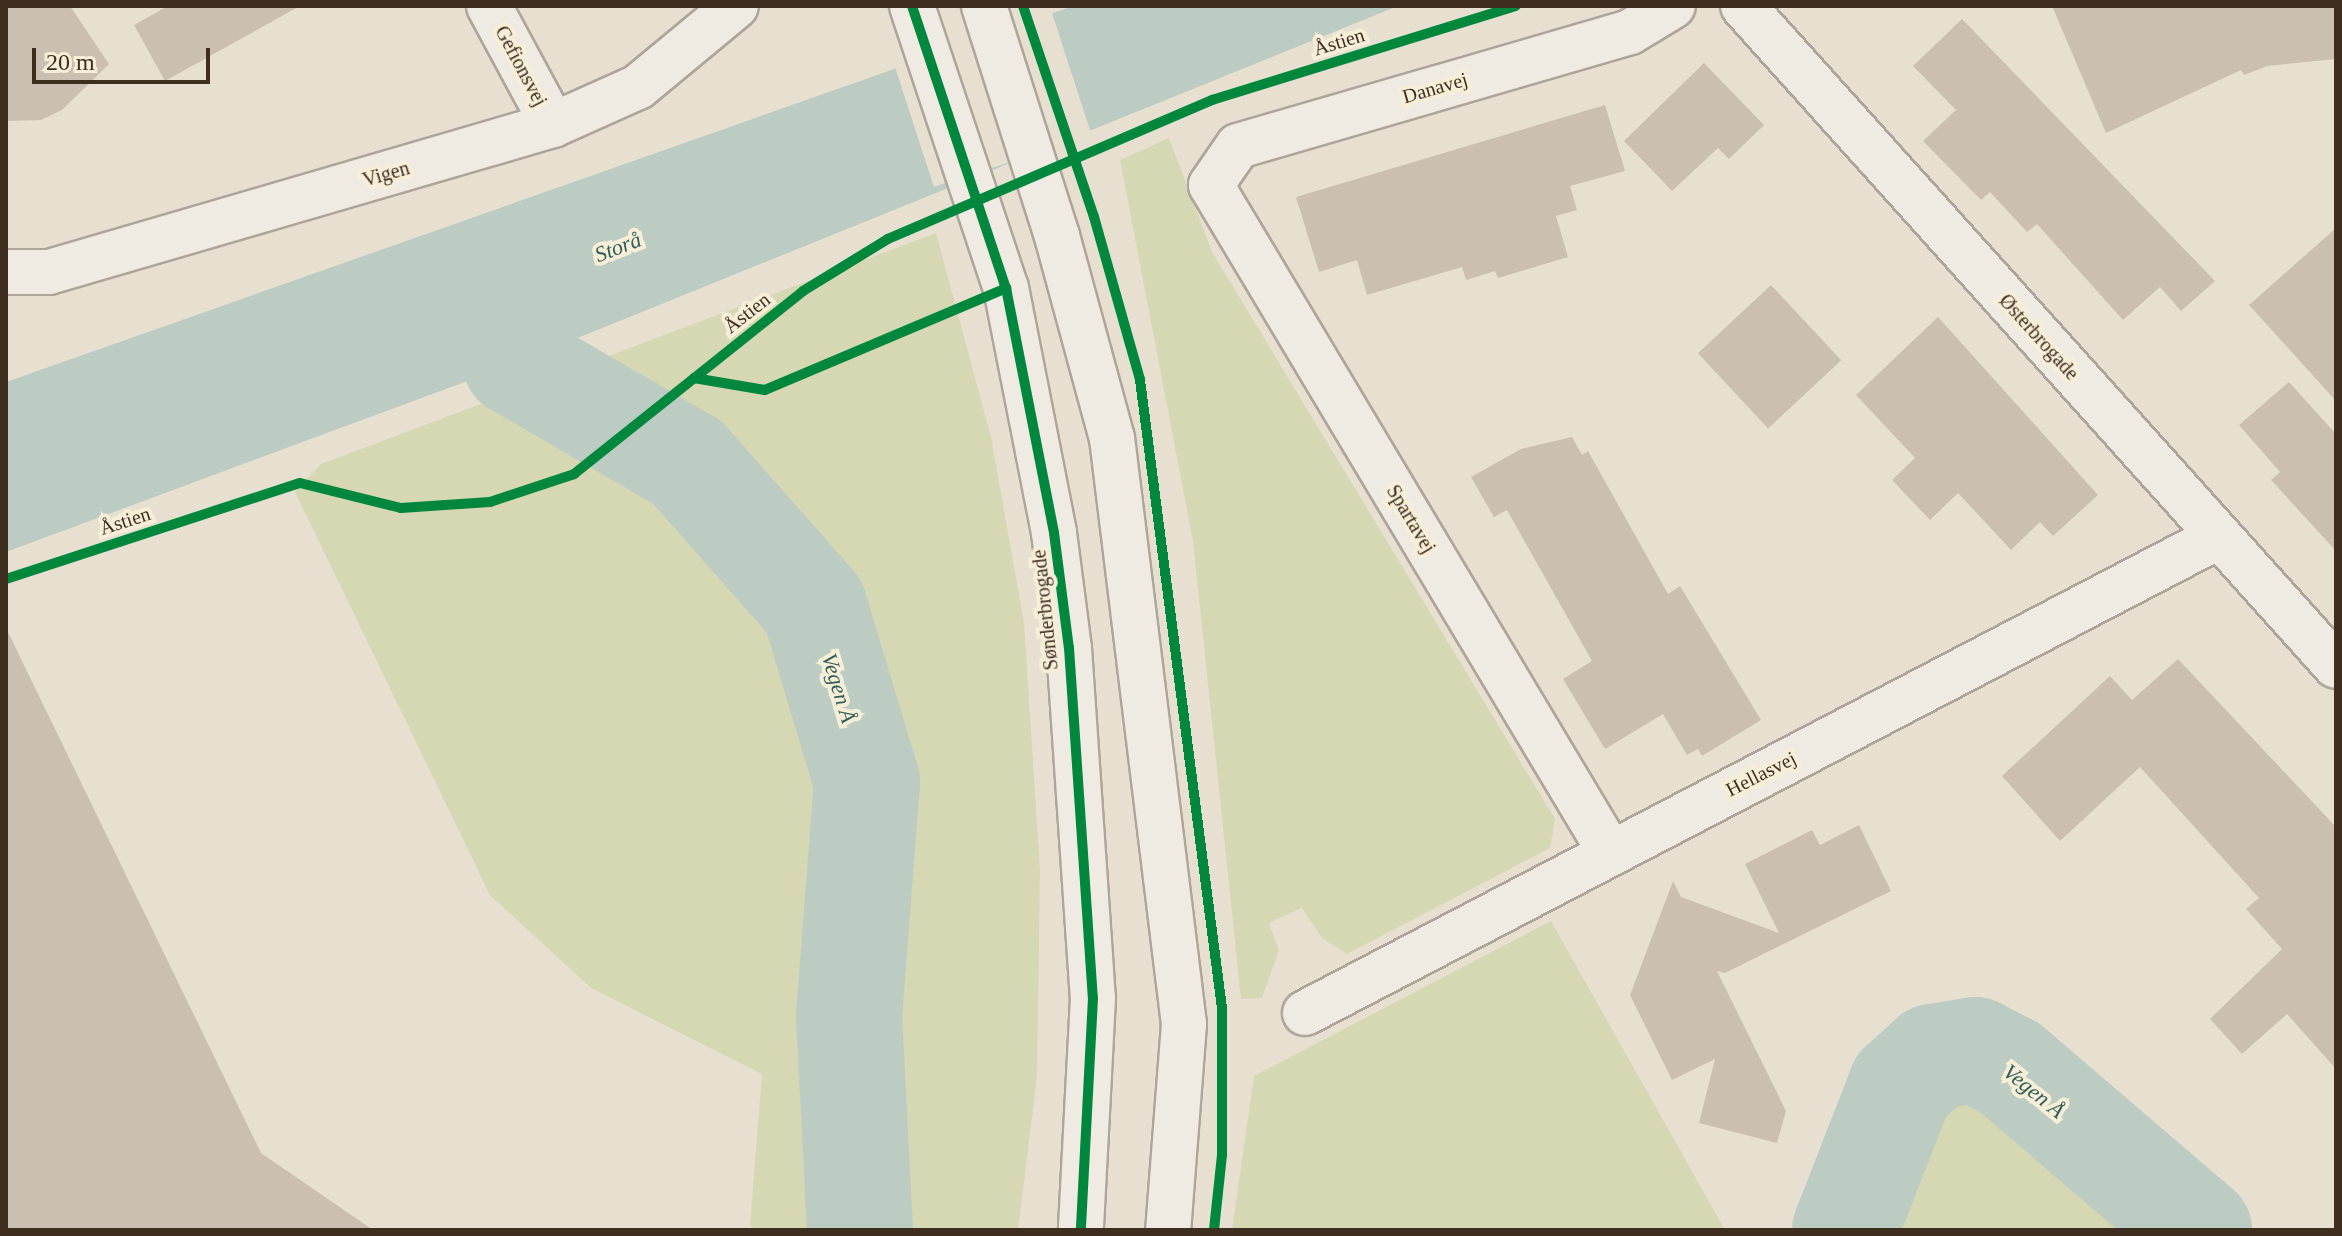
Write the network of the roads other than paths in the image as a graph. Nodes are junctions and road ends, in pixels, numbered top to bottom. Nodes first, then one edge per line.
1 (489, 6) edge
2 (736, 6) edge
3 (912, 6) edge
4 (984, 6) edge
5 (1673, 6) edge
6 (1761, 9) edge
7 (553, 125) junction
8 (1211, 185) joint
9 (6, 272) edge
10 (2218, 537) junction
11 (2336, 666) edge
12 (1610, 852) junction
13 (1305, 1013) dead end
14 (1081, 1230) edge
15 (1168, 1230) edge

1 - 7 street, Gefionsvej
2 - 7 street, Vigen
3 - 14 street, Sønderbrogade
4 - 15 street
5 - 8 street, Danavej
6 - 10 street, Østerbrogade
7 - 9 street, Vigen
8 - 12 street, Spartavej
10 - 11 street, Østerbrogade
10 - 12 street, Hellasvej
12 - 13 street, Hellasvej

